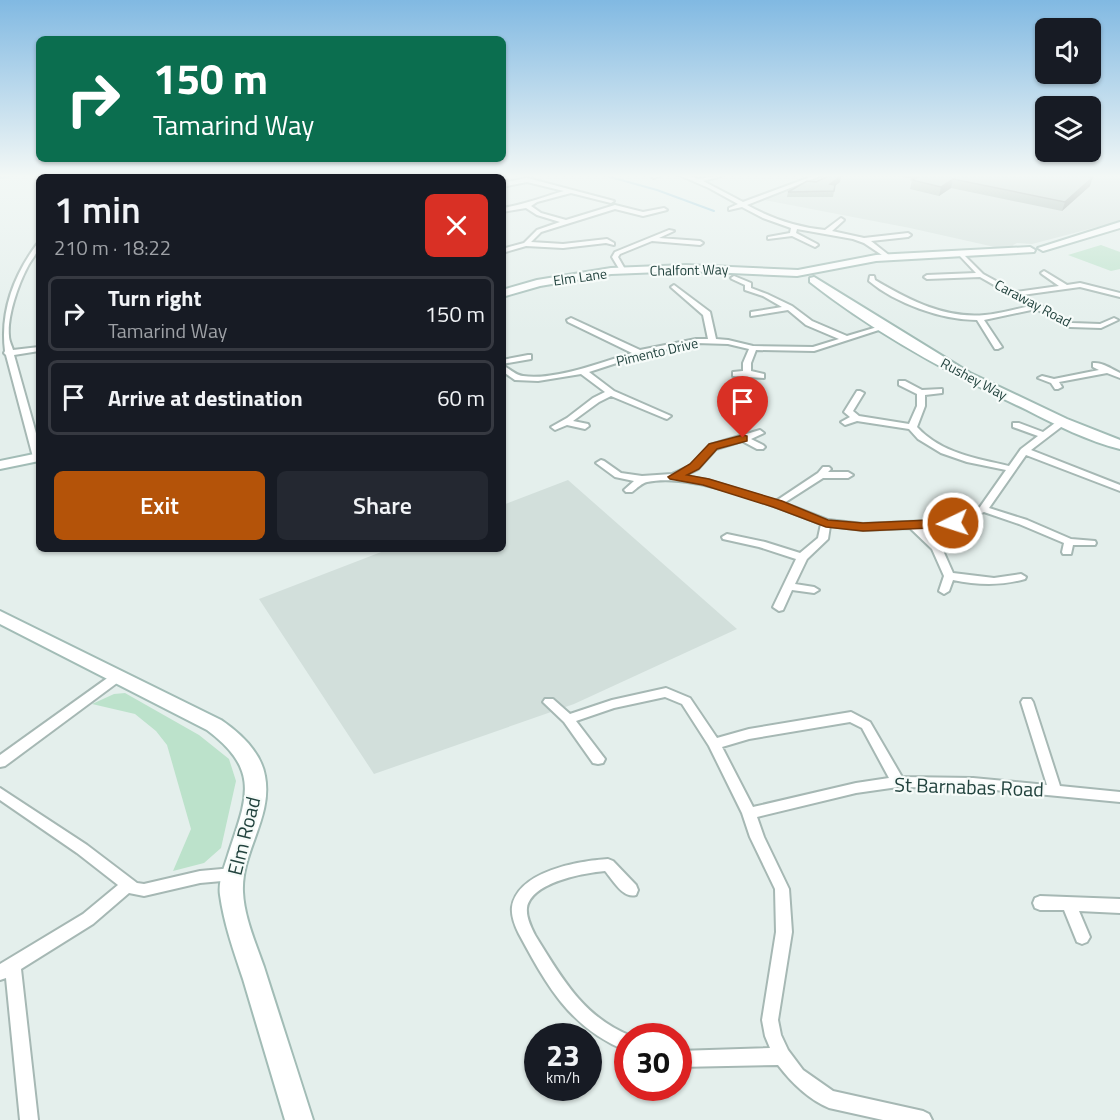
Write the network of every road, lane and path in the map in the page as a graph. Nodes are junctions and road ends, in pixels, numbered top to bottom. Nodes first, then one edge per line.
1 (550, 227) edge
2 (787, 227) edge
3 (832, 227) edge
4 (1112, 227) edge
5 (656, 230) dead end
6 (794, 231) junction
7 (828, 231) junction
8 (908, 235) dead end
9 (770, 238) dead end
10 (652, 239) junction
11 (865, 240) junction
12 (610, 241) dead end
13 (526, 243) junction
14 (700, 243) dead end
15 (815, 245) dead end
16 (36, 250) edge
17 (506, 250) edge
18 (962, 255) junction
19 (888, 257) junction
20 (623, 271) junction
21 (1044, 273) dead end
22 (981, 275) junction
23 (804, 277) junction
24 (734, 278) dead end
25 (927, 278) dead end
26 (861, 279) dead end
27 (1064, 286) junction
28 (674, 287) dead end
29 (747, 289) junction
30 (736, 291) dead end
31 (506, 293) edge
32 (1013, 294) junction
33 (1118, 297) edge
34 (4, 306) edge
35 (1036, 307) junction
36 (789, 308) junction
37 (754, 314) dead end
38 (979, 318) junction
39 (571, 320) dead end
40 (1114, 320) dead end
41 (884, 327) junction
42 (844, 338) junction
43 (712, 341) junction
44 (998, 347) dead end
45 (36, 348) edge
46 (753, 348) junction
47 (9, 353) junction
48 (639, 354) junction
49 (528, 357) dead end
50 (506, 361) edge
51 (1096, 365) dead end
52 (506, 370) edge
53 (1109, 370) junction
54 (583, 371) junction
55 (747, 372) junction
56 (736, 374) dead end
57 (761, 376) dead end
58 (1120, 376) edge
59 (1042, 378) dead end
60 (902, 383) dead end
61 (939, 391) dead end
62 (611, 393) junction
63 (860, 393) dead end
64 (921, 393) junction
65 (667, 416) dead end
66 (856, 418) junction
67 (845, 422) dead end
68 (1062, 422) junction
69 (568, 423) junction
70 (1016, 425) dead end
71 (585, 426) dead end
72 (555, 427) dead end
73 (912, 427) junction
74 (760, 433) dead end
75 (1043, 435) junction
76 (743, 438) junction
77 (1120, 445) edge
78 (760, 447) dead end
79 (36, 450) edge
80 (1024, 451) junction
81 (36, 457) edge
82 (601, 463) dead end
83 (0, 465) edge
84 (1011, 469) junction
85 (848, 475) dead end
86 (674, 477) junction
87 (642, 479) junction
88 (1120, 488) edge
89 (628, 490) dead end
90 (777, 504) junction
91 (983, 509) junction
92 (826, 523) junction
93 (914, 526) junction
94 (727, 537) dead end
95 (746, 542) junction
96 (1091, 543) dead end
97 (736, 548) dead end
98 (801, 557) junction
99 (949, 576) junction
100 (1021, 577) dead end
101 (788, 586) junction
102 (814, 591) dead end
103 (944, 591) dead end
104 (779, 607) dead end
105 (0, 617) edge
106 (117, 677) junction
107 (549, 702) dead end
108 (1027, 702) dead end
109 (568, 719) junction
110 (714, 744) junction
111 (598, 759) dead end
112 (0, 762) edge
113 (898, 782) junction
114 (1055, 790) junction
115 (0, 793) edge
116 (1120, 797) edge
117 (749, 813) junction
118 (233, 874) junction
119 (127, 886) junction
120 (631, 890) dead end
121 (1040, 903) dead end
122 (1069, 904) junction
123 (1120, 906) edge
124 (1082, 937) dead end
125 (6, 970) edge
126 (614, 1038) edge
127 (782, 1056) junction
128 (692, 1059) edge
129 (29, 1120) edge
130 (299, 1120) edge
131 (923, 1120) edge

1 - 13 street
2 - 6 street
3 - 7 street
4 - 18 street
5 - 10 street, Elm Lane
6 - 7 street
6 - 9 street
6 - 15 street
7 - 11 street
8 - 11 street
10 - 14 street
10 - 20 street, Elm Lane
11 - 19 street
12 - 13 street
13 - 17 street
16 - 34 street
18 - 19 street
18 - 22 street, Caraway Road
19 - 23 street
20 - 23 street, Chalfont Way
20 - 31 street, Elm Lane
21 - 27 street
22 - 25 street
22 - 32 street, Caraway Road
23 - 41 street, Rushey Way
24 - 29 street
26 - 38 street
27 - 32 street
27 - 33 street
28 - 43 street
29 - 30 street
29 - 36 street
32 - 35 street, Caraway Road
34 - 47 street
35 - 38 street
35 - 40 street, Caraway Road
36 - 37 street
36 - 42 street
38 - 44 street
39 - 48 street
41 - 42 street, Pimento Drive
41 - 68 street, Rushey Way
42 - 46 street, Pimento Drive
43 - 46 street, Pimento Drive
43 - 48 street, Pimento Drive
45 - 47 street
46 - 55 street
47 - 79 street
48 - 54 street, Pimento Drive
49 - 50 street
51 - 53 street
52 - 54 street, Pimento Drive
53 - 58 street
53 - 59 street
54 - 62 street
55 - 56 street
55 - 57 street
60 - 64 street
61 - 64 street
62 - 65 street
62 - 69 street
63 - 66 street
64 - 73 street
66 - 67 street
66 - 73 street
68 - 75 street
68 - 77 street, Rushey Way
69 - 71 street
69 - 72 street
70 - 75 street
73 - 84 street
74 - 76 street
75 - 80 street
76 - 78 street
76 - 86 street
80 - 84 street
80 - 88 street
81 - 83 street
82 - 87 street
84 - 91 street
85 - 90 street
86 - 87 street
86 - 90 street
87 - 89 street
90 - 92 street
91 - 93 street
91 - 96 street
92 - 93 street
92 - 98 street
93 - 99 street
94 - 95 street
95 - 97 street
95 - 98 street
98 - 101 street
99 - 100 street
99 - 103 street
101 - 102 street
101 - 104 street
105 - 106 street, Elm Road
106 - 112 street
106 - 118 street, Elm Road
107 - 109 street
108 - 114 street
109 - 110 street
109 - 111 street
110 - 113 street
110 - 117 street
113 - 114 street, St Barnabas Road
113 - 117 street, St Barnabas Road
114 - 116 street, St Barnabas Road
115 - 119 street
117 - 127 street
118 - 119 street
118 - 130 street, Elm Road
119 - 125 street
120 - 126 street
121 - 122 street
122 - 123 street
122 - 124 street
125 - 129 street
127 - 128 street
127 - 131 street

